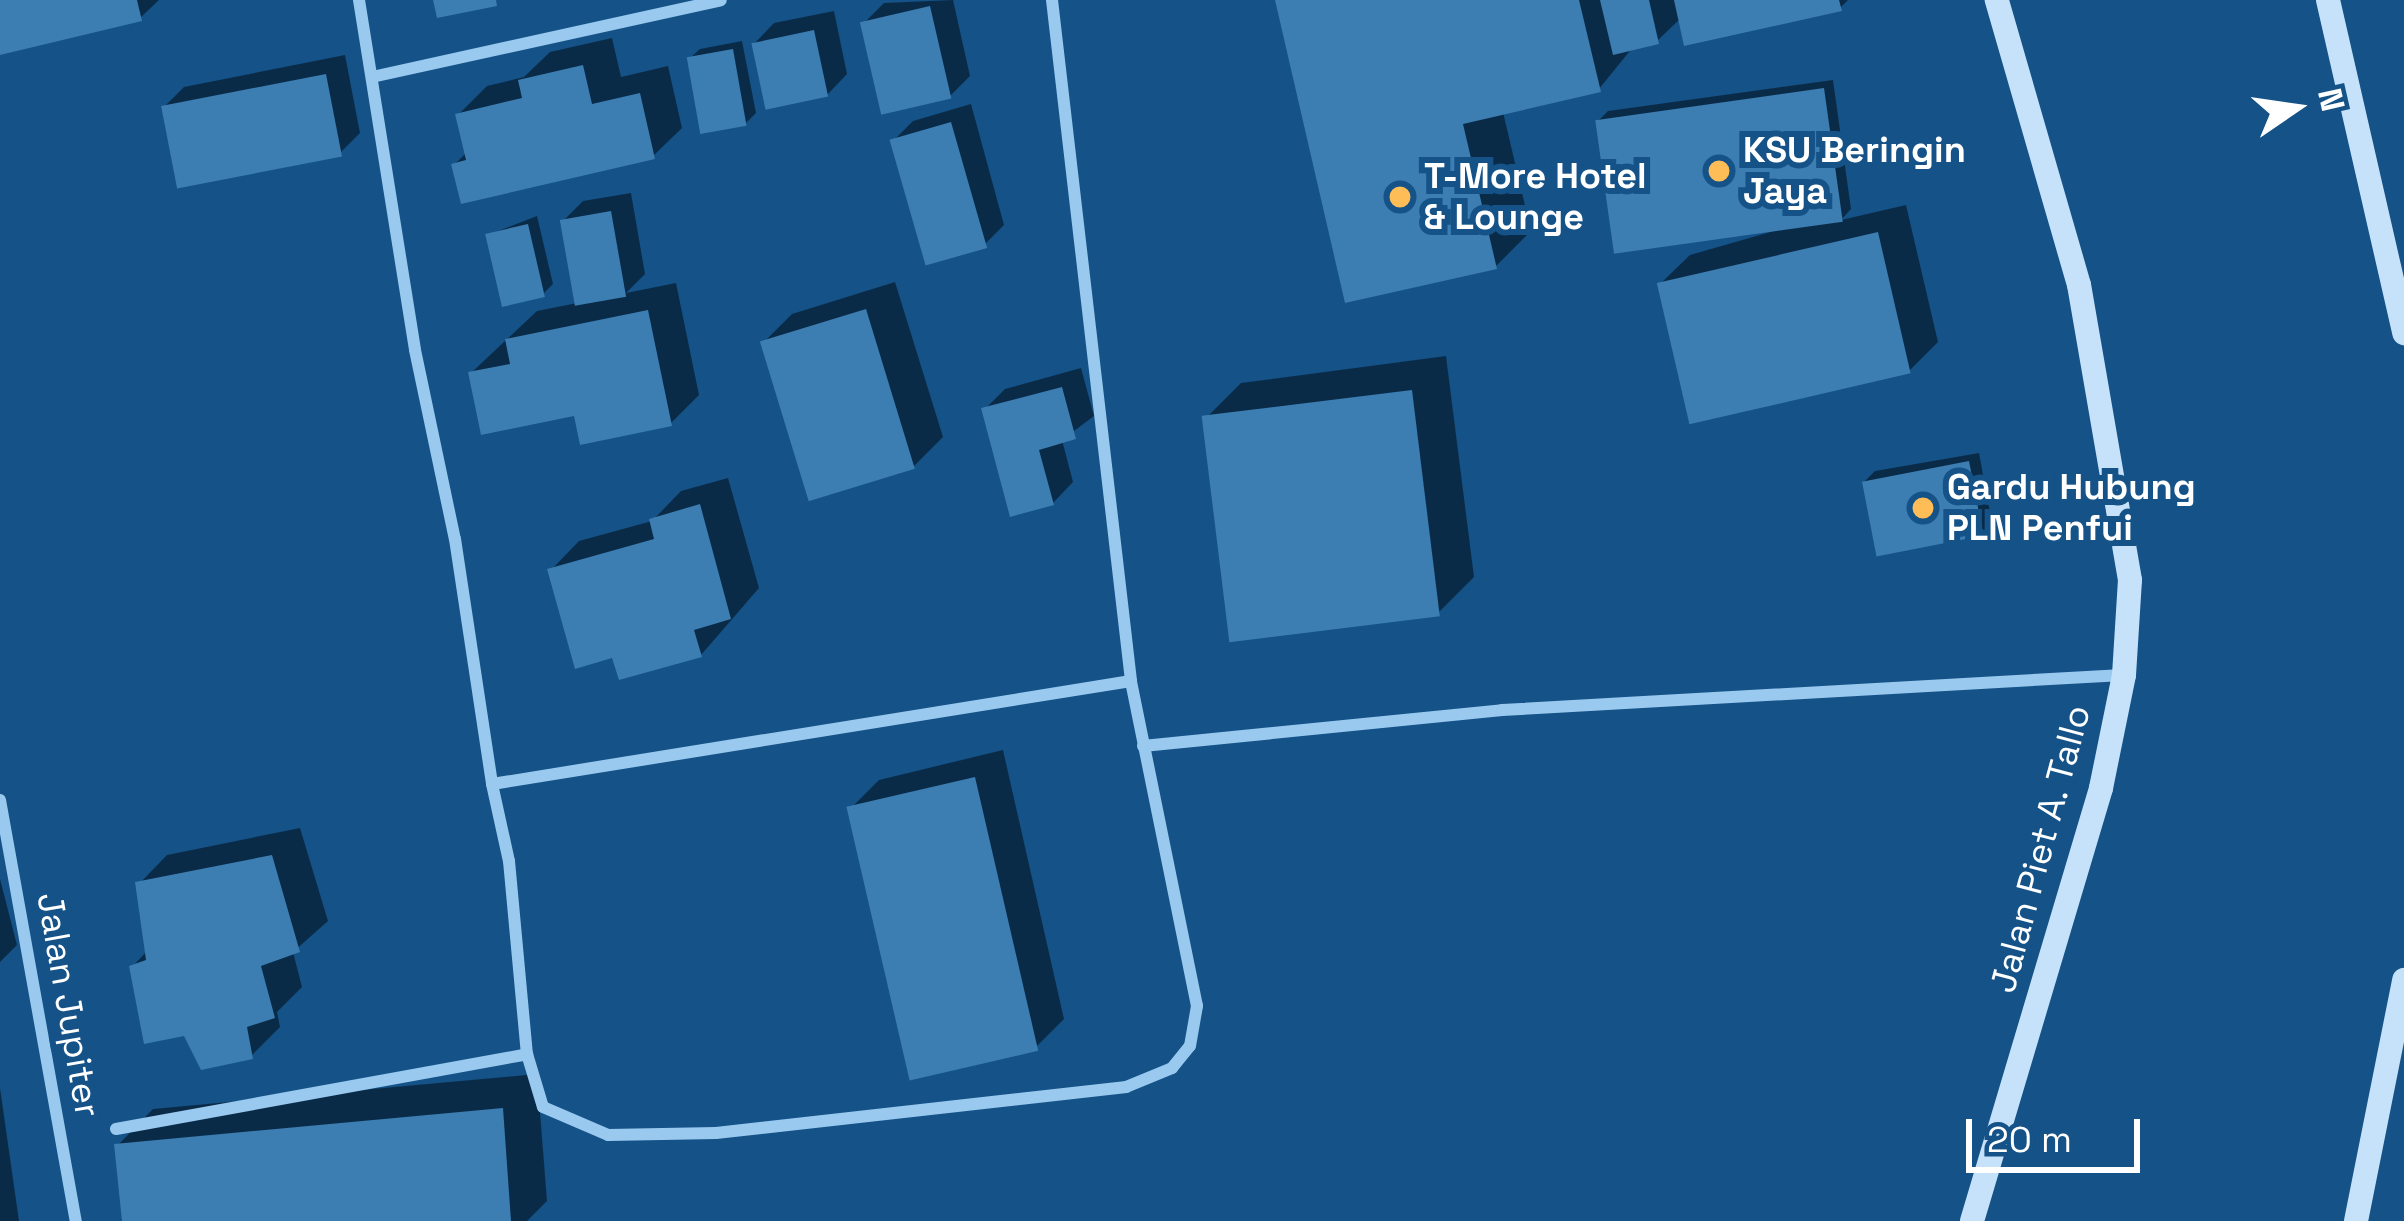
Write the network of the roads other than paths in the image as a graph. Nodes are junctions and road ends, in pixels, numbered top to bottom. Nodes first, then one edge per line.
1 (358, 0) edge
2 (721, 0) edge
3 (1052, 0) edge
4 (1997, 0) edge
5 (2328, 0) edge
6 (372, 77) junction
7 (2404, 333) edge
8 (2124, 675) junction
9 (1130, 681) junction
10 (1144, 746) junction
11 (492, 784) junction
12 (0, 800) edge
13 (2404, 980) edge
14 (527, 1054) junction
15 (116, 1129) dead end
16 (76, 1221) edge
17 (1972, 1221) edge
18 (2356, 1221) edge

1 - 6 street
2 - 6 street
3 - 9 street
4 - 8 main road, Jalan Piet A. Tallo
5 - 7 main road
6 - 11 street
8 - 10 street
8 - 17 main road, Jalan Piet A. Tallo
9 - 10 street
9 - 11 street
10 - 14 street
11 - 14 street
12 - 16 street, Jalan Jupiter
13 - 18 main road
14 - 15 street

